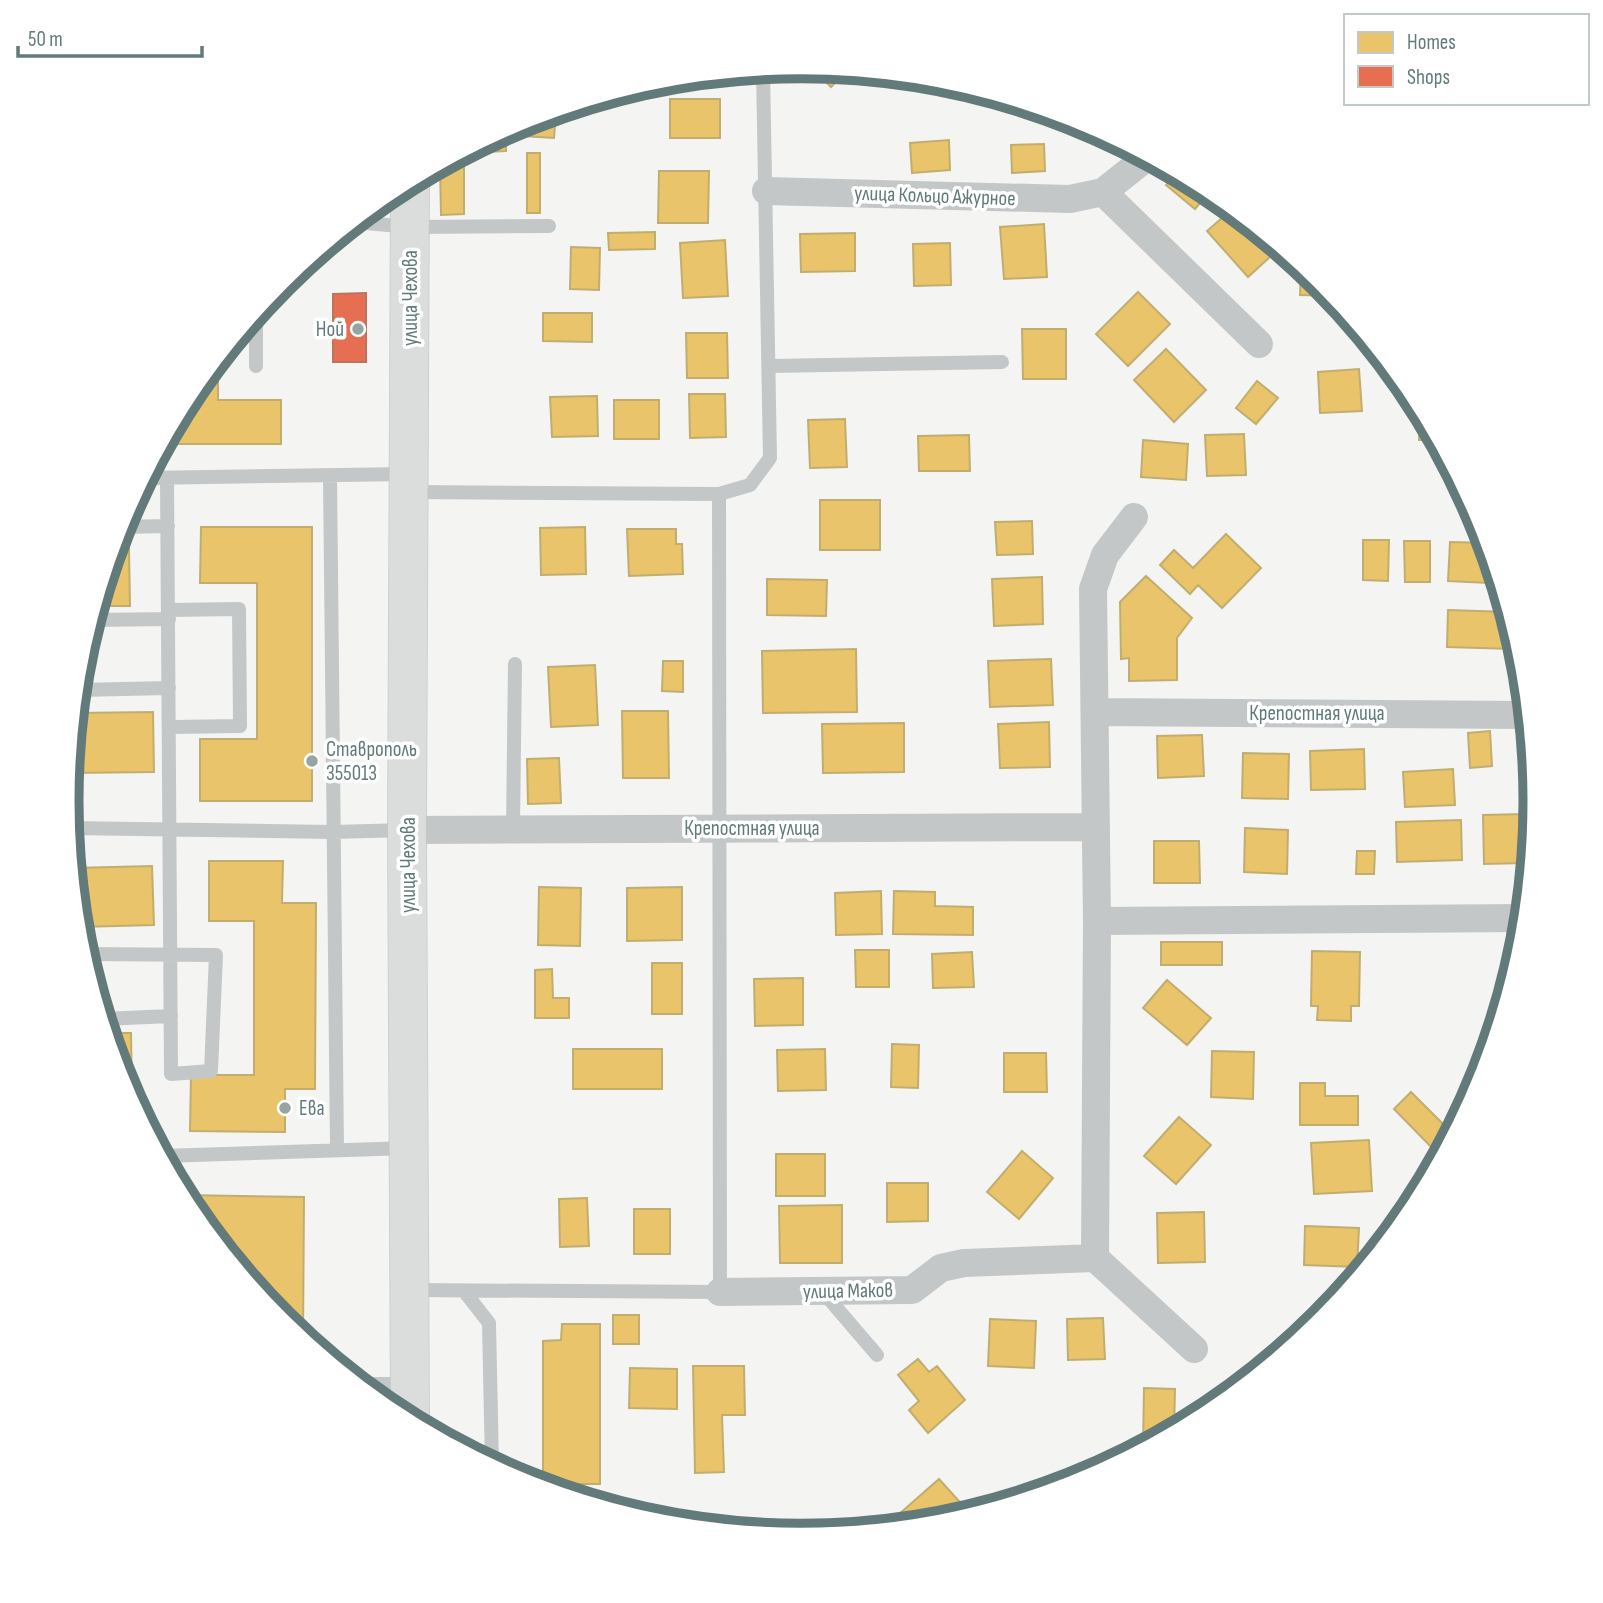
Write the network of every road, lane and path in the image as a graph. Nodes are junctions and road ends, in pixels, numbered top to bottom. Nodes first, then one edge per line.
1 (763, 80) edge
2 (1139, 163) edge
3 (766, 191) junction
4 (1103, 192) junction
5 (410, 195) edge
6 (369, 223) edge
7 (549, 226) dead end
8 (410, 227) junction
9 (256, 327) edge
10 (1259, 344) dead end
11 (1002, 362) dead end
12 (256, 366) dead end
13 (770, 366) junction
14 (330, 475) junction
15 (155, 478) edge
16 (167, 478) junction
17 (410, 483) junction
18 (719, 494) junction
19 (1134, 517) dead end
20 (168, 526) junction
21 (133, 527) edge
22 (169, 615) junction
23 (102, 620) edge
24 (515, 664) dead end
25 (169, 688) junction
26 (88, 690) edge
27 (1095, 712) junction
28 (1519, 715) edge
29 (171, 727) junction
30 (1096, 827) junction
31 (80, 828) edge
32 (170, 829) junction
33 (513, 829) junction
34 (719, 829) junction
35 (407, 830) junction
36 (332, 832) junction
37 (1514, 919) edge
38 (1097, 920) junction
39 (170, 953) junction
40 (95, 954) edge
41 (171, 1016) junction
42 (112, 1019) edge
43 (410, 1148) junction
44 (337, 1150) junction
45 (172, 1156) edge
46 (1095, 1258) junction
47 (411, 1290) junction
48 (464, 1291) junction
49 (720, 1292) junction
50 (823, 1292) junction
51 (1194, 1349) dead end
52 (877, 1355) dead end
53 (375, 1384) edge
54 (410, 1384) junction
55 (410, 1408) edge
56 (492, 1454) edge

1 - 3 lane
2 - 4 street, улица Кольцо Ажурное
3 - 4 street, улица Кольцо Ажурное
3 - 13 lane
4 - 10 street
5 - 8 street, улица Чехова
6 - 8 lane
7 - 8 lane
8 - 17 street, улица Чехова
9 - 12 lane
11 - 13 lane
13 - 18 lane
14 - 16 lane
14 - 17 lane
14 - 36 lane
15 - 16 lane
16 - 20 lane
17 - 18 lane
17 - 35 street, улица Чехова
18 - 34 lane
19 - 27 street
20 - 21 lane
20 - 22 lane
22 - 23 lane
22 - 25 lane
22 - 29 lane
24 - 33 lane
25 - 26 lane
25 - 29 lane
27 - 28 street, Крепостная улица
27 - 30 street
29 - 32 lane
30 - 34 street, Крепостная улица
30 - 38 street
31 - 32 lane
32 - 36 lane
32 - 39 lane
33 - 34 street, Крепостная улица
33 - 35 street, Крепостная улица
34 - 49 lane
35 - 36 lane
35 - 43 street, улица Чехова
36 - 44 lane
37 - 38 street
38 - 46 street
39 - 40 lane
39 - 41 lane
39 - 41 lane
41 - 42 lane
43 - 44 lane
43 - 47 street, улица Чехова
44 - 45 lane
46 - 50 street, улица Маков
46 - 51 street
47 - 48 lane
47 - 54 street, улица Чехова
48 - 49 lane
48 - 56 lane
49 - 50 street, улица Маков
50 - 52 lane
53 - 54 lane
54 - 55 street, улица Чехова

